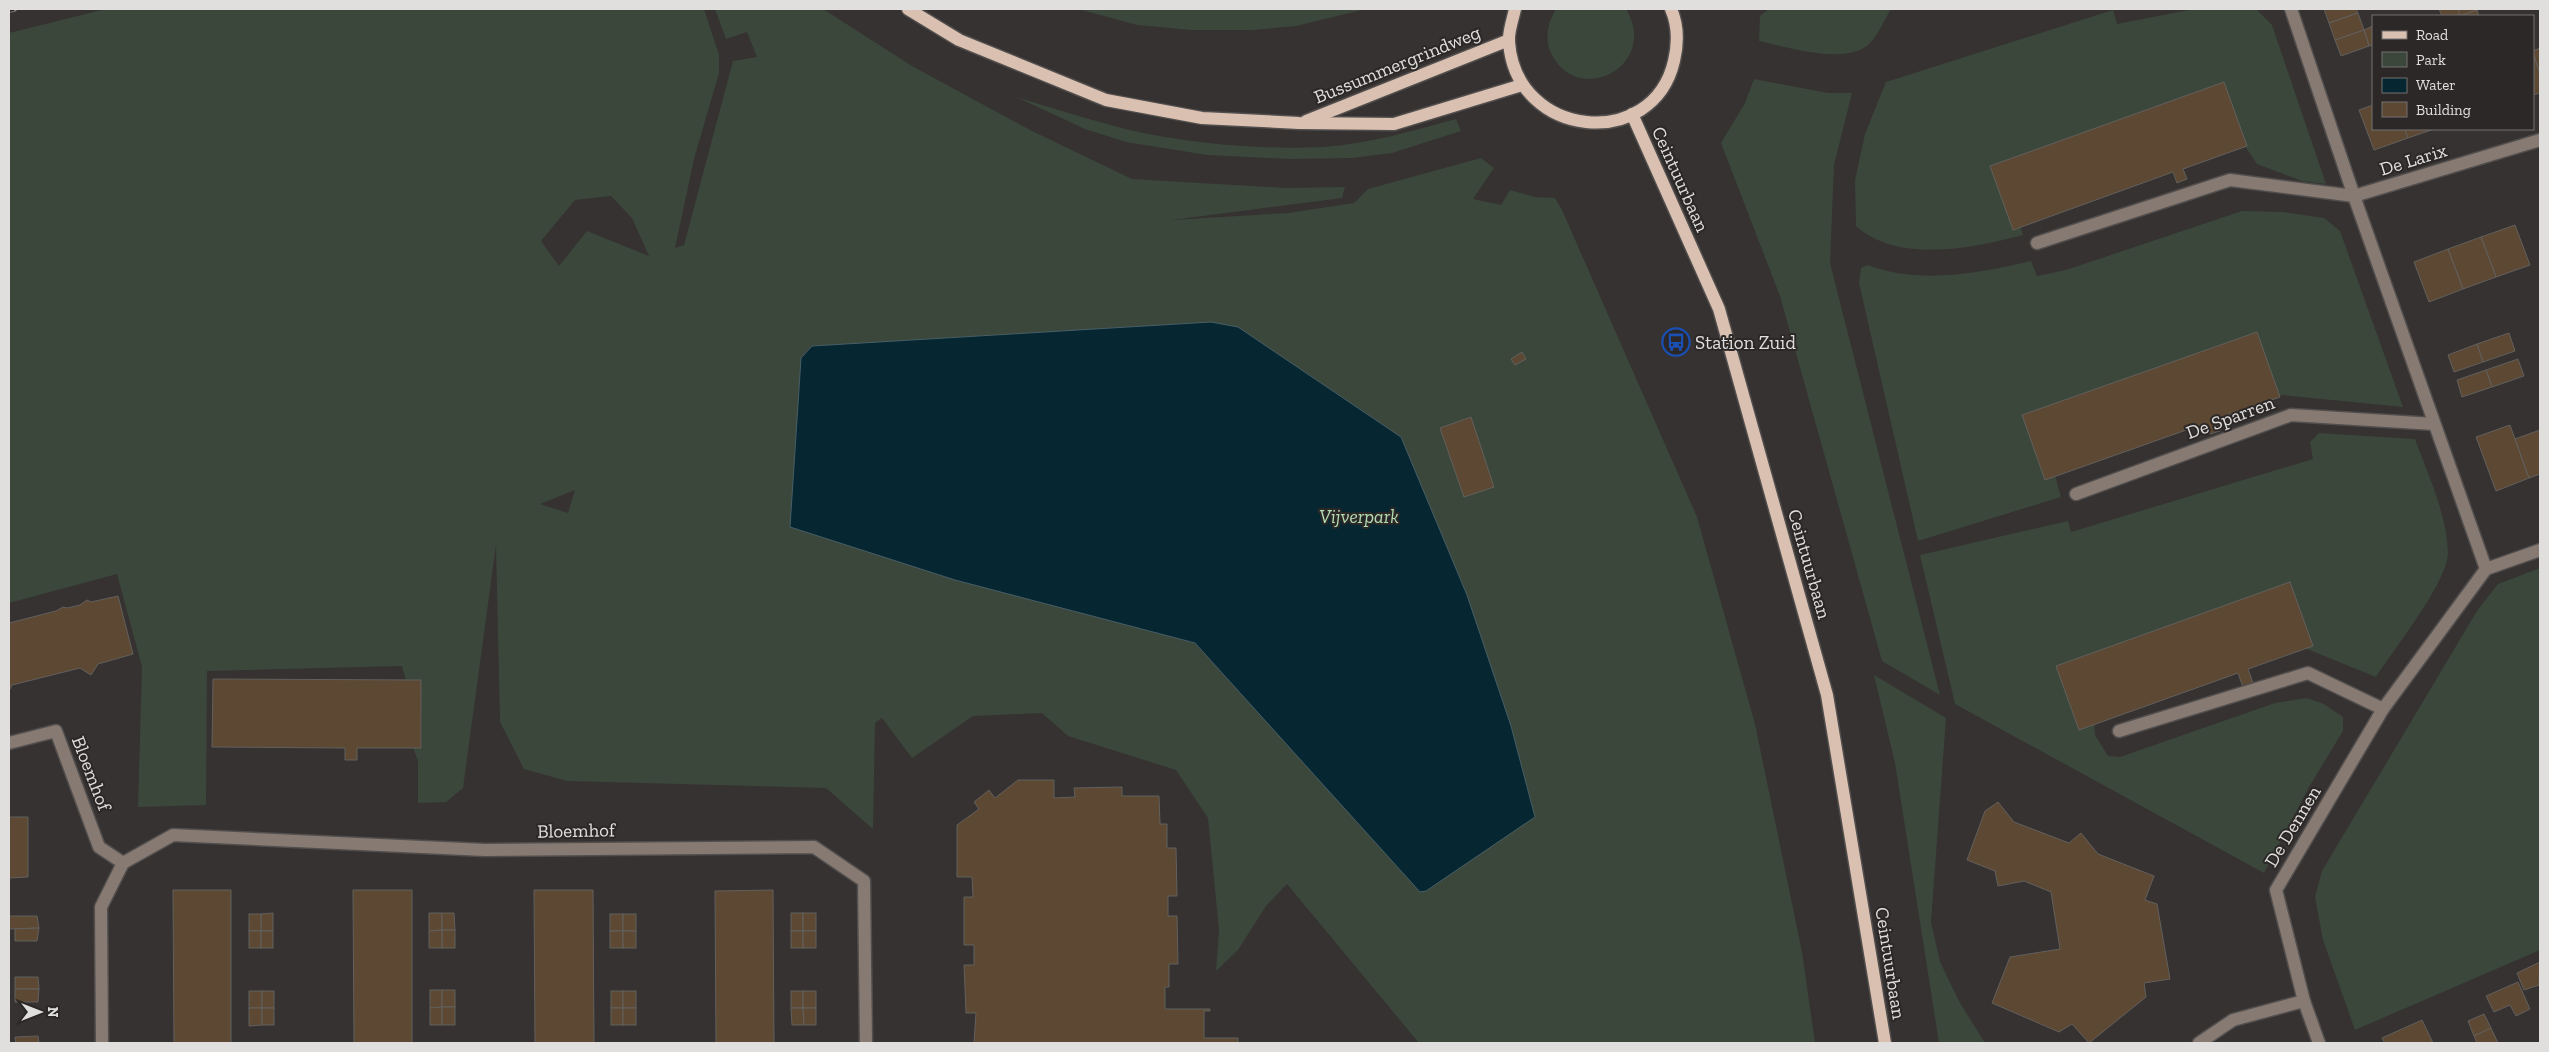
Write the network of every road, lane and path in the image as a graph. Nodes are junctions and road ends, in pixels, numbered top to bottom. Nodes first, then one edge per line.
1 (908, 9) edge
2 (1515, 9) edge
3 (2291, 9) edge
4 (1676, 11) edge
5 (1509, 40) junction
6 (1522, 85) junction
7 (1632, 114) junction
8 (1299, 123) junction
9 (2540, 140) edge
10 (2354, 196) junction
11 (2036, 243) dead end
12 (2434, 424) junction
13 (2076, 494) dead end
14 (2540, 550) edge
15 (2486, 569) junction
16 (2383, 709) junction
17 (2119, 731) dead end
18 (9, 743) edge
19 (123, 863) junction
20 (2304, 1001) junction
21 (102, 1043) edge
22 (866, 1043) edge
23 (1886, 1043) edge
24 (2199, 1043) edge
25 (2319, 1043) edge

1 - 8 main road, Bussummergrindweg
2 - 5 main road
3 - 10 street
4 - 7 main road
5 - 6 main road
5 - 8 main road, Bussummergrindweg
6 - 7 main road
6 - 8 main road, Bussummergrindweg
7 - 23 main road, Ceintuurbaan
9 - 10 street, De Larix
10 - 11 street
10 - 12 street
12 - 13 street, De Sparren
12 - 15 street
14 - 15 street
15 - 16 street, De Dennen
16 - 17 street
16 - 20 street, De Dennen
18 - 19 street, Bloemhof
19 - 21 street
19 - 22 street, Bloemhof
20 - 24 street
20 - 25 street, De Dennen

